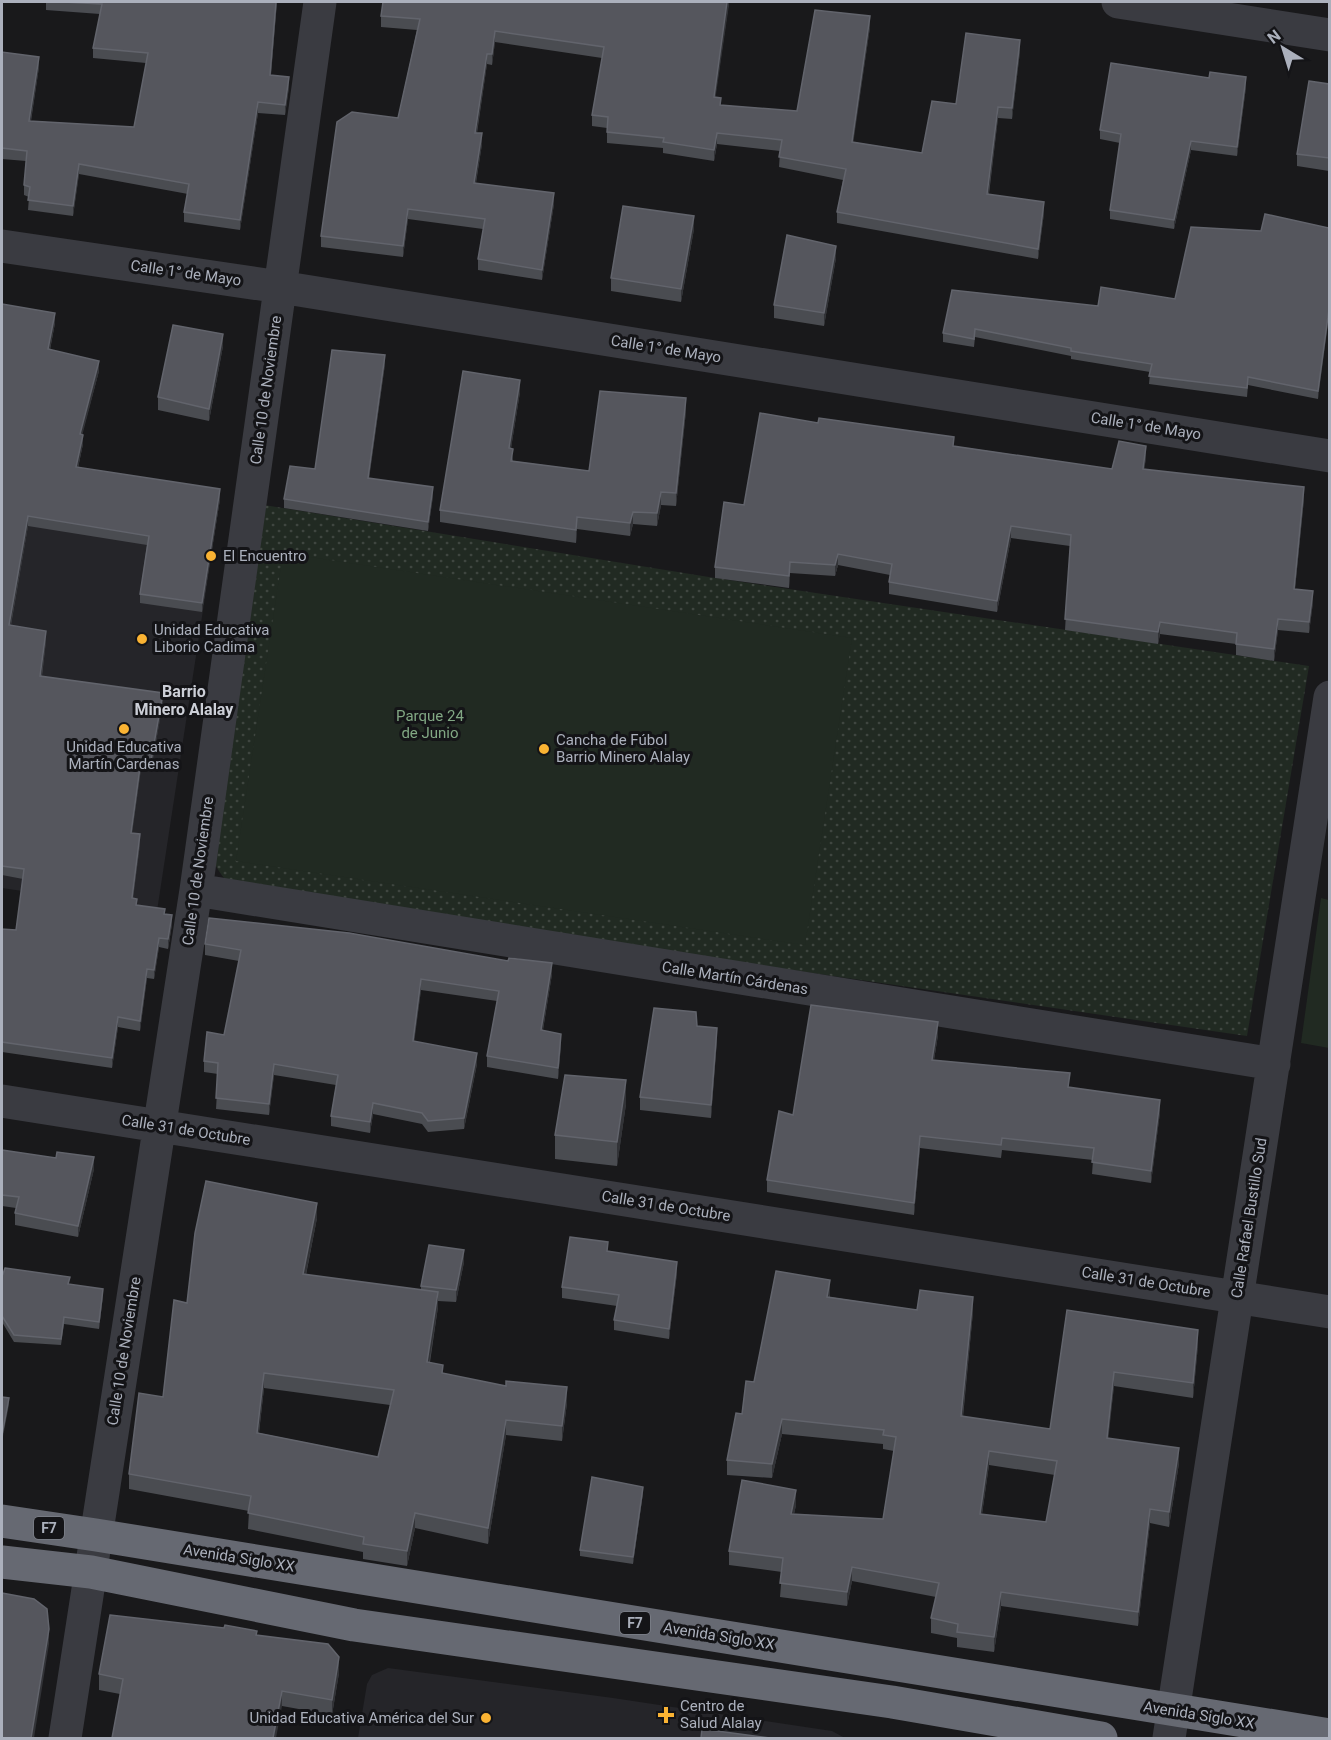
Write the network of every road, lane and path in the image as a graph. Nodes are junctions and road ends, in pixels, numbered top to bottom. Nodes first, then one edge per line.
1 (320, 2) edge
2 (1118, 2) edge
3 (1329, 35) edge
4 (2, 246) edge
5 (280, 287) junction
6 (1329, 456) edge
7 (1329, 697) edge
8 (196, 890) junction
9 (1274, 1064) junction
10 (2, 1101) edge
11 (158, 1125) junction
12 (1236, 1297) junction
13 (1329, 1312) edge
14 (2, 1521) edge
15 (96, 1534) junction
16 (2, 1562) edge
17 (91, 1572) junction
18 (1171, 1725) edge
19 (1329, 1735) edge
20 (65, 1738) edge
21 (1101, 1738) edge

1 - 5 street, Calle 10 de Noviembre
2 - 3 street
4 - 5 street, Calle 1° de Mayo
5 - 6 street, Calle 1° de Mayo
5 - 8 street, Calle 10 de Noviembre
7 - 9 street, Calle Rafael Bustillo Sud
8 - 9 street, Calle Martín Cárdenas
8 - 11 street, Calle 10 de Noviembre
9 - 12 street, Calle Rafael Bustillo Sud
10 - 11 street, Calle 31 de Octubre
11 - 12 street, Calle 31 de Octubre
11 - 15 street, Calle 10 de Noviembre
12 - 13 street, Calle 31 de Octubre
12 - 18 street, Calle Rafael Bustillo Sud
14 - 15 highway, Avenida Siglo XX / F7
15 - 17 street, Calle 10 de Noviembre
15 - 18 highway, Avenida Siglo XX / F7
16 - 17 highway
17 - 20 street, Calle 10 de Noviembre
17 - 21 highway
18 - 19 highway, Avenida Siglo XX

